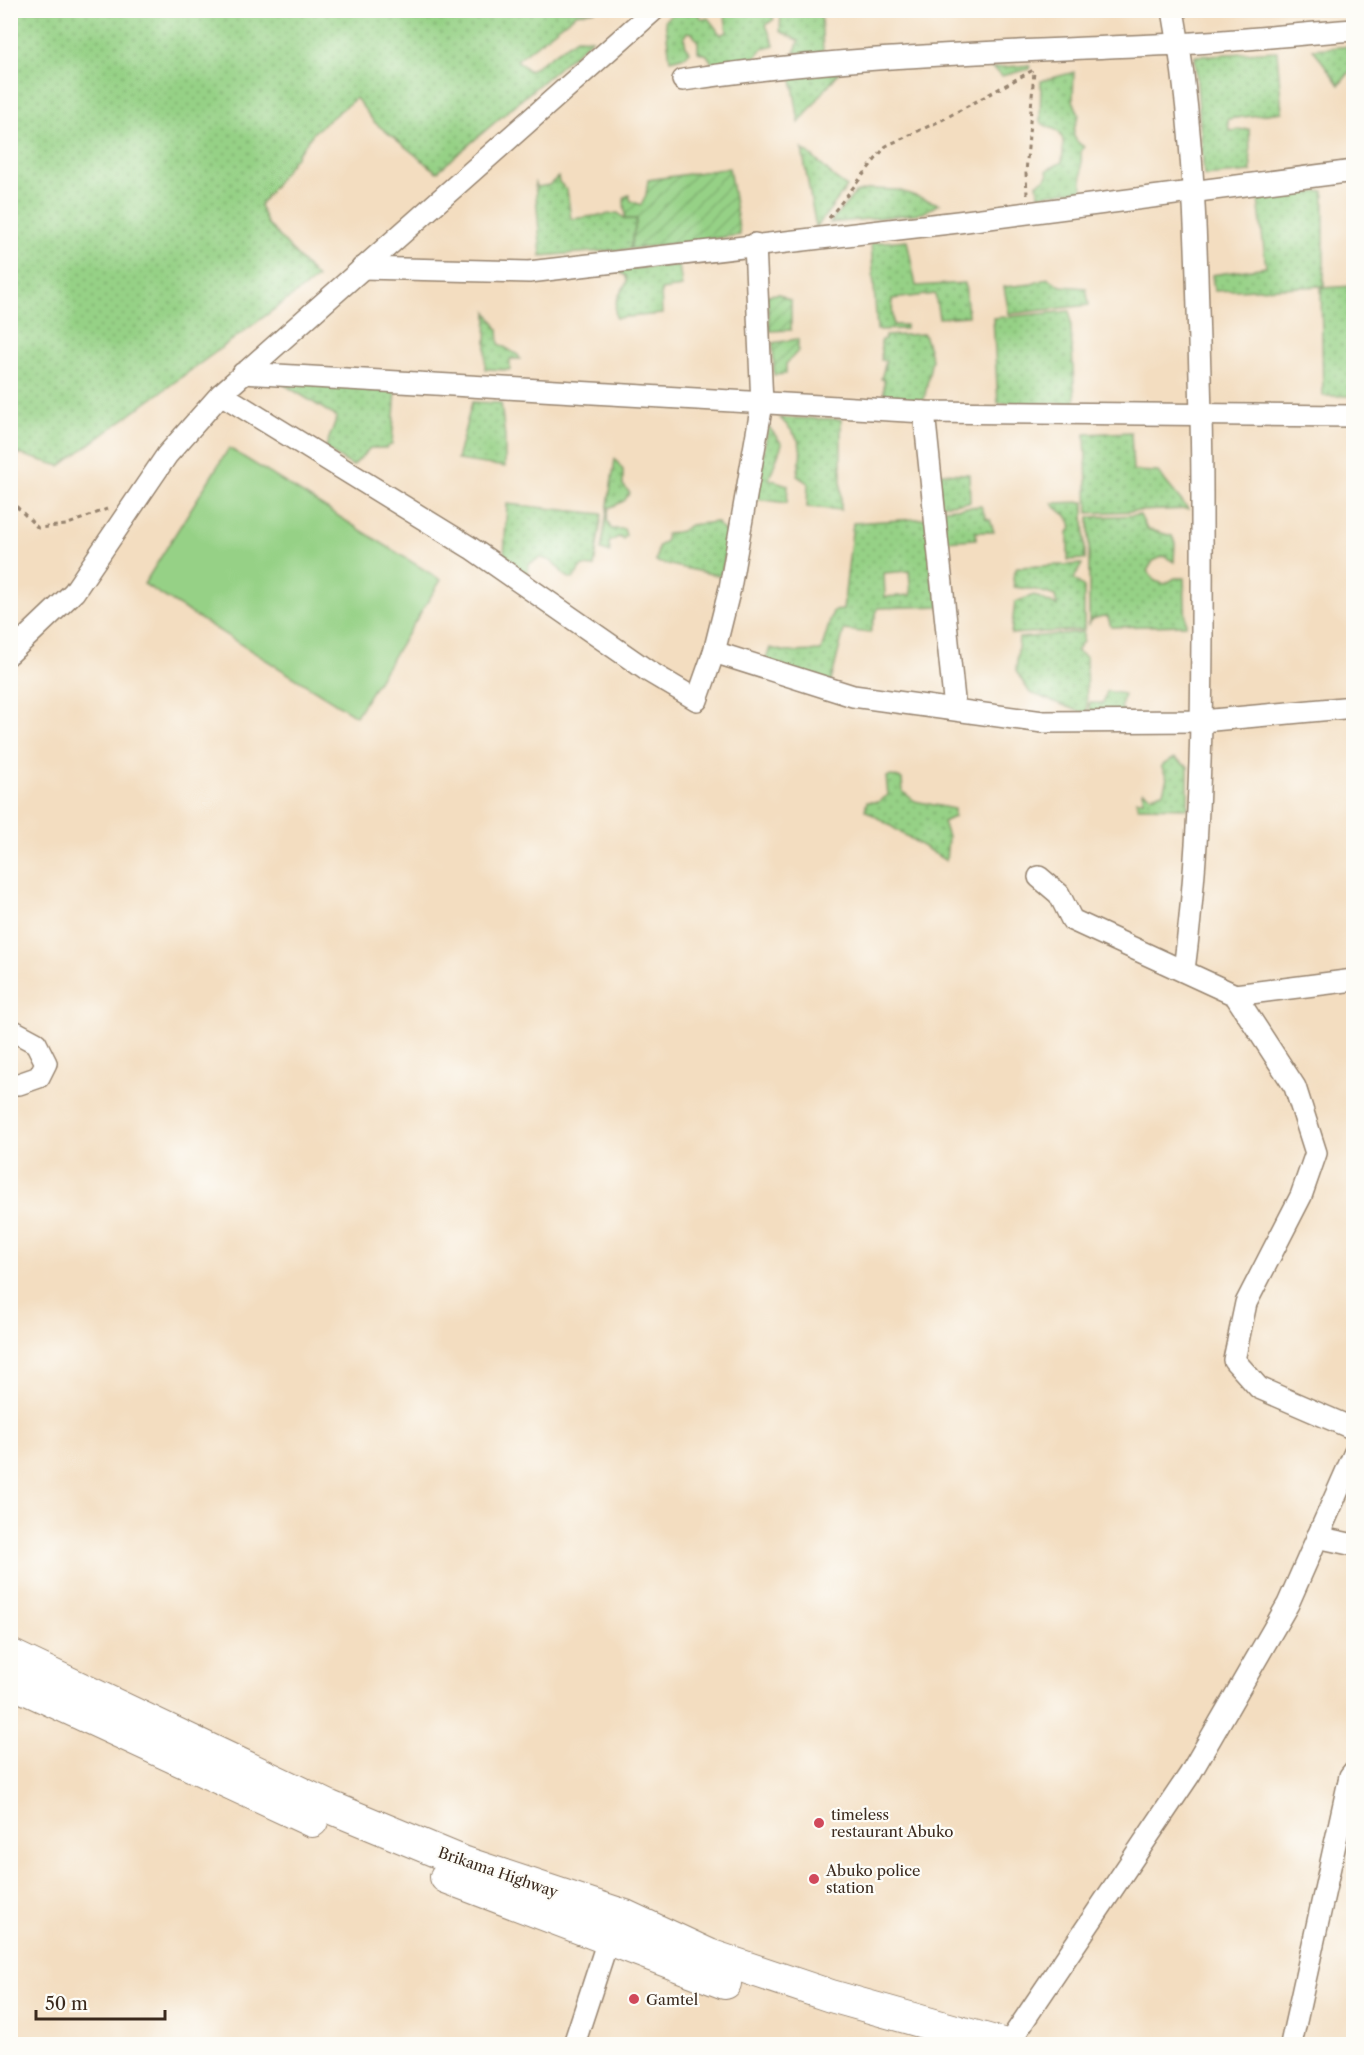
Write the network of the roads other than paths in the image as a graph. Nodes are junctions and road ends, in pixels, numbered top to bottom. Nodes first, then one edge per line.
1 (654, 10) edge
2 (1173, 10) edge
3 (1353, 30) edge
4 (1179, 44) junction
5 (683, 80) dead end
6 (1353, 171) edge
7 (1194, 191) junction
8 (755, 244) junction
9 (362, 268) junction
10 (243, 373) junction
11 (221, 394) junction
12 (762, 404) junction
13 (924, 412) junction
14 (1202, 416) junction
15 (1353, 416) edge
16 (714, 652) junction
17 (10, 653) edge
18 (1353, 707) edge
19 (955, 709) junction
20 (1202, 722) junction
21 (1039, 877) dead end
22 (1184, 970) junction
23 (1353, 980) edge
24 (1235, 995) junction
25 (10, 1029) edge
26 (10, 1084) edge
27 (1353, 1429) edge
28 (1353, 1454) edge
29 (1317, 1537) junction
30 (1353, 1545) edge
31 (10, 1655) edge
32 (10, 1681) edge
33 (1353, 1771) edge
34 (617, 1928) junction
35 (574, 2044) edge
36 (926, 2044) edge
37 (1002, 2044) edge
38 (1008, 2044) edge
39 (1291, 2044) edge

1 - 9 street
2 - 4 street
3 - 4 street
4 - 5 street
4 - 7 street
6 - 7 street
7 - 8 street
7 - 14 street
8 - 9 street
8 - 12 street
9 - 10 street
10 - 11 street
10 - 12 street
11 - 16 street
11 - 17 street
12 - 13 street
12 - 16 street
13 - 14 street
13 - 19 street
14 - 15 street
14 - 20 street
16 - 19 street
18 - 20 street
19 - 20 street
20 - 22 street
21 - 22 street
22 - 24 street
23 - 24 street
24 - 27 street
25 - 26 street
28 - 29 street
29 - 30 street
29 - 38 street
31 - 34 highway, Brikama Highway
32 - 34 highway, Brikama Highway
33 - 39 street
34 - 35 street
34 - 36 highway, Brikama Highway
34 - 37 highway, Brikama Highway

